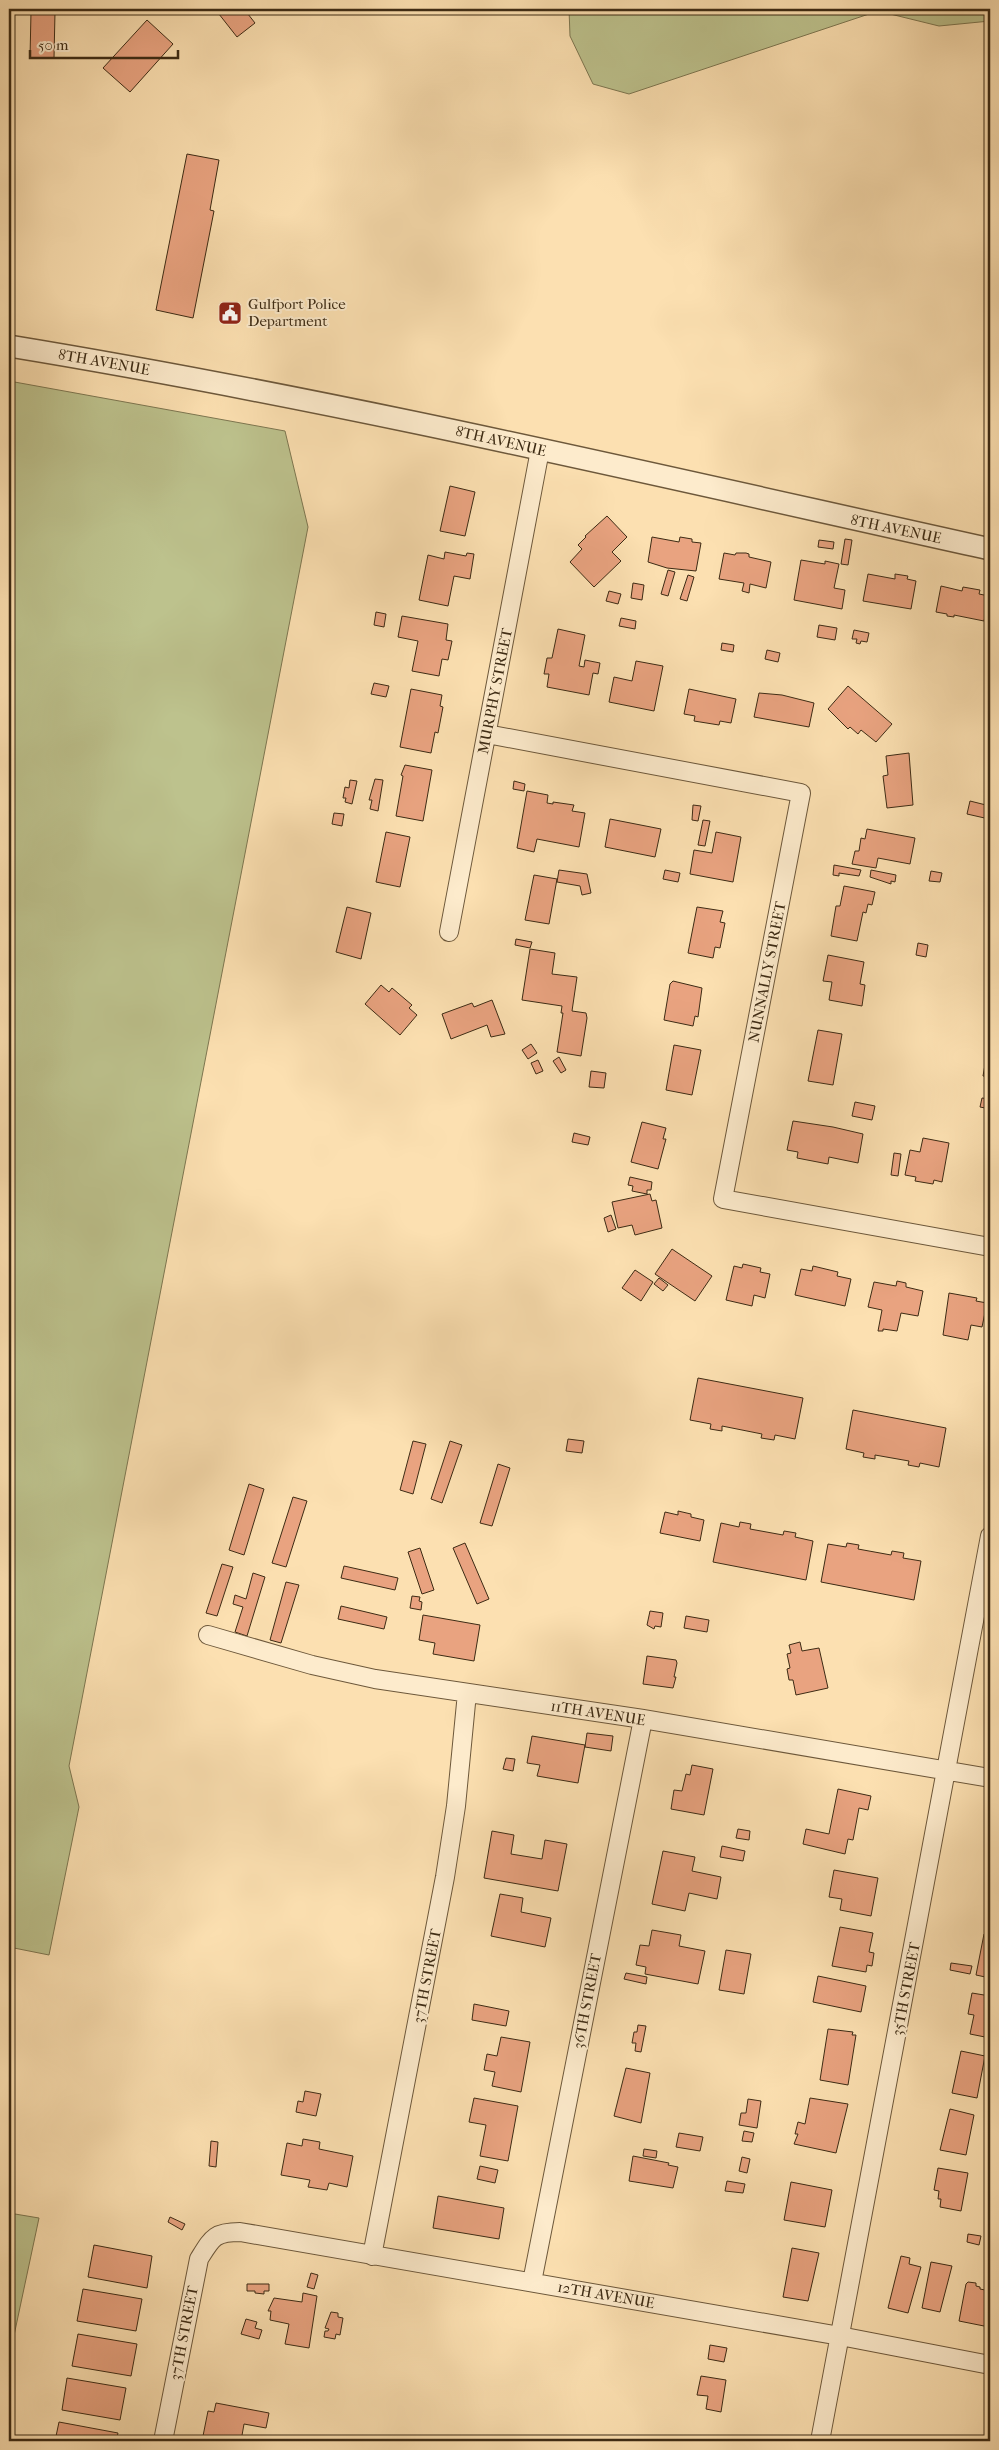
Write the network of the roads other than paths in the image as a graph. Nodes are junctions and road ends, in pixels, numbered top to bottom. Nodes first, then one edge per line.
1 (9, 346) edge
2 (540, 450) junction
3 (990, 549) edge
4 (487, 734) junction
5 (449, 932) dead end
6 (990, 1247) edge
7 (990, 1536) edge
8 (208, 1635) dead end
9 (467, 1693) junction
10 (643, 1719) junction
11 (947, 1769) junction
12 (990, 1778) edge
13 (221, 2232) joint
14 (372, 2256) junction
15 (532, 2282) junction
16 (840, 2336) junction
17 (990, 2365) edge
18 (163, 2441) edge
19 (820, 2441) edge

1 - 2 street, 8TH AVENUE
2 - 3 street, 8TH AVENUE
2 - 4 street, MURPHY STREET
4 - 5 street, MURPHY STREET
4 - 6 street, NUNNALLY STREET
7 - 11 street, 35TH STREET
8 - 9 street, 11TH AVENUE
9 - 10 street, 11TH AVENUE
9 - 14 street, 37TH STREET
10 - 11 street, 11TH AVENUE
10 - 15 street, 36TH STREET
11 - 12 street, 11TH AVENUE
11 - 16 street, 35TH STREET
13 - 14 street, 12TH AVENUE
13 - 18 street, 37TH STREET
14 - 15 street, 12TH AVENUE
15 - 16 street, 12TH AVENUE
16 - 17 street, 12TH AVENUE
16 - 19 street, 35TH STREET

